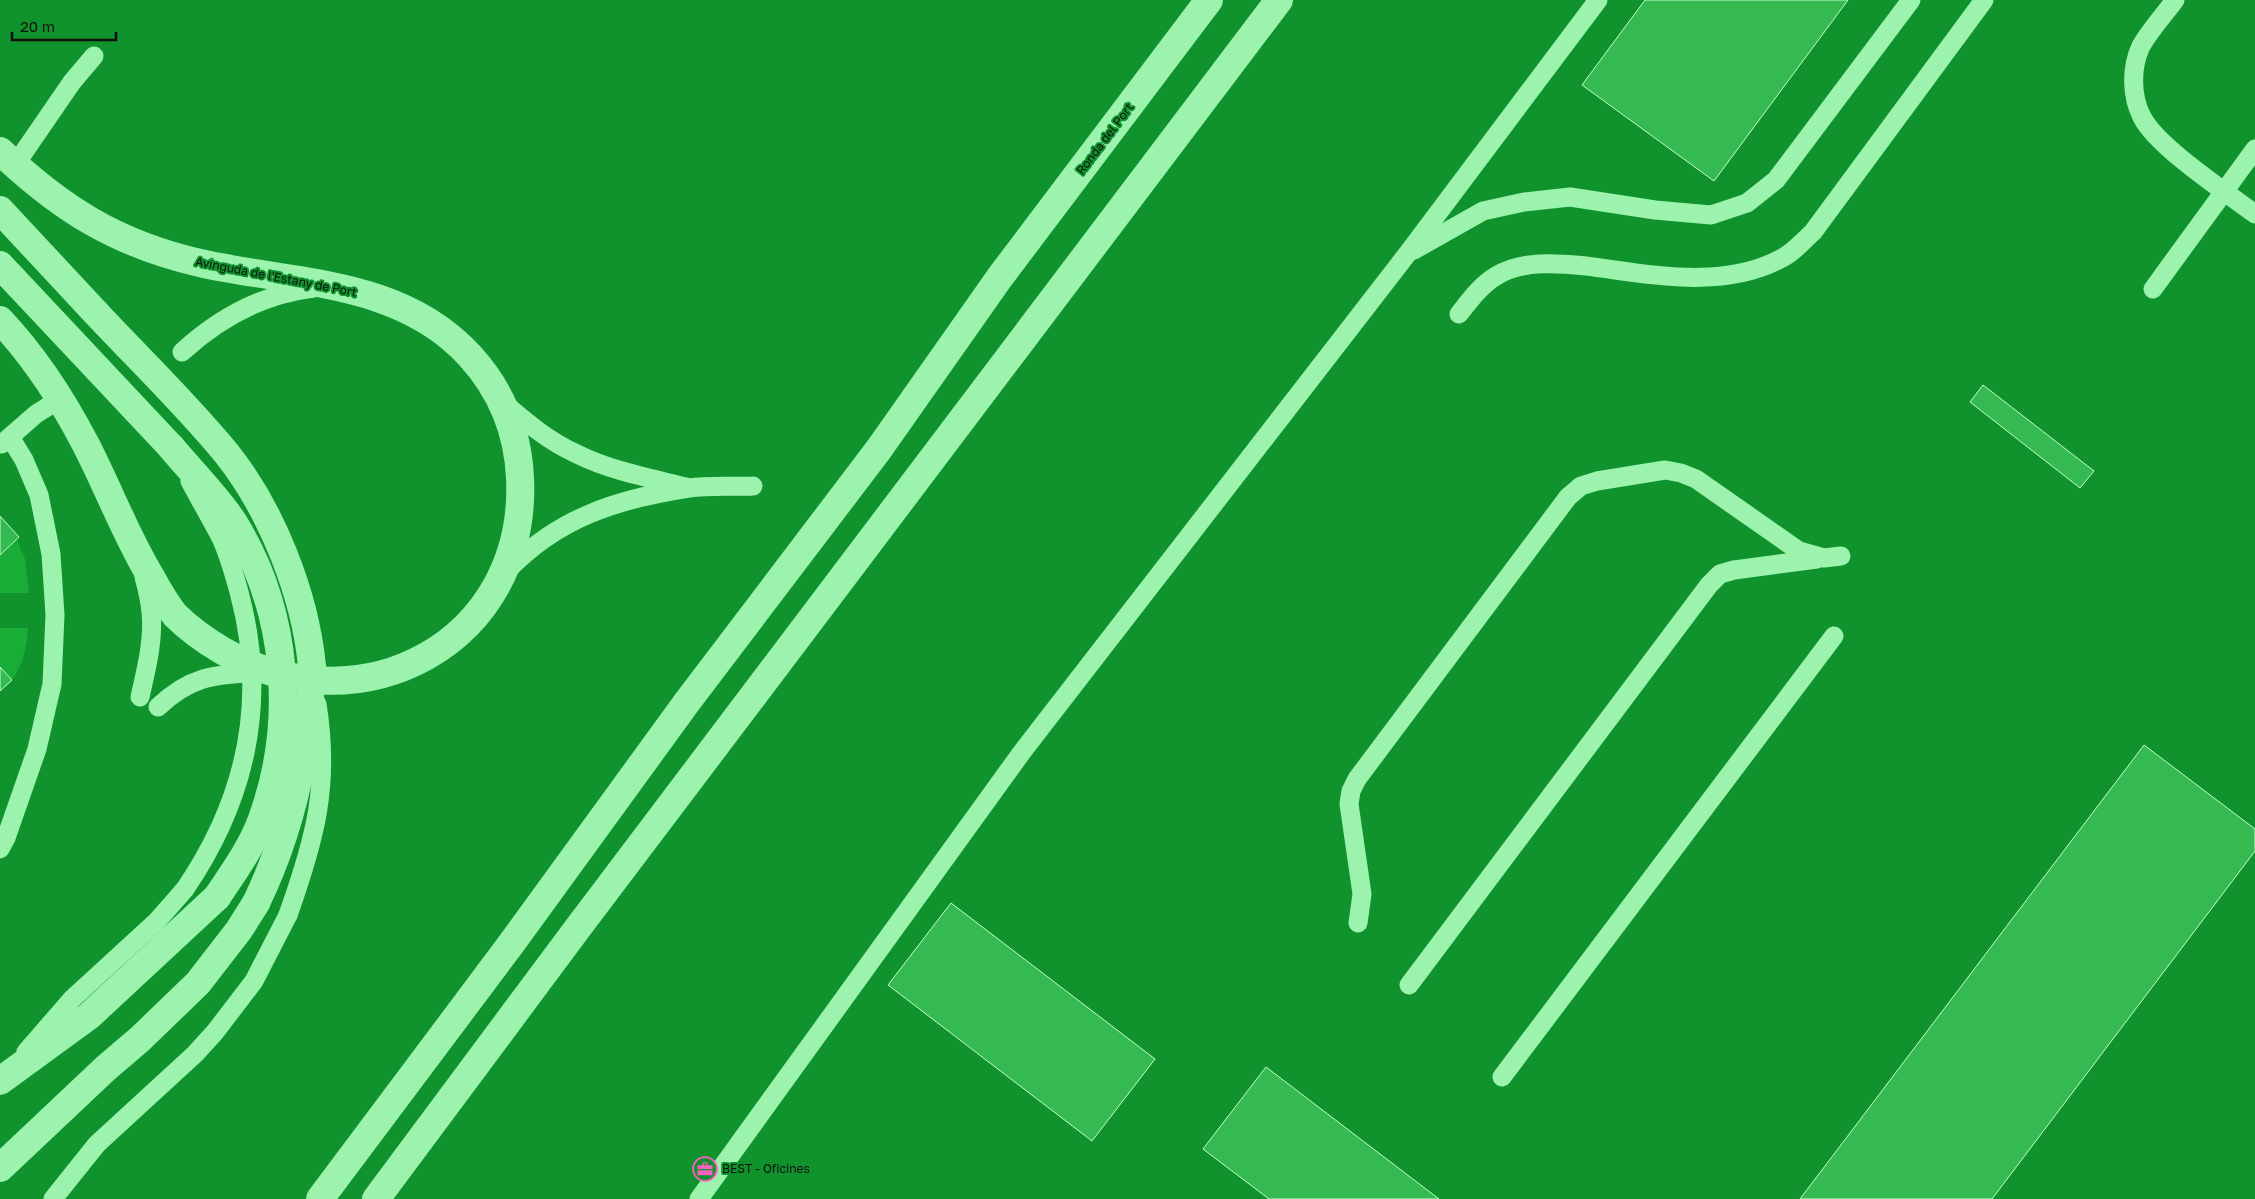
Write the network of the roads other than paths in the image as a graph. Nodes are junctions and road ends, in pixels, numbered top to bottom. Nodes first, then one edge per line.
1 (1209, 0) edge
2 (1279, 0) edge
3 (1598, 0) edge
4 (1911, 0) edge
5 (1984, 0) edge
6 (2175, 0) edge
7 (94, 56) dead end
8 (2255, 149) edge
9 (8, 158) edge
10 (2224, 191) junction
11 (0, 210) edge
12 (2255, 214) edge
13 (1408, 252) junction
14 (0, 265) edge
15 (345, 288) junction
16 (2153, 289) dead end
17 (1459, 314) dead end
18 (0, 320) edge
19 (182, 352) dead end
20 (60, 399) junction
21 (503, 402) junction
22 (5, 441) edge
23 (171, 447) junction
24 (753, 486) dead end
25 (690, 488) junction
26 (141, 561) junction
27 (503, 575) junction
28 (1834, 636) dead end
29 (312, 668) junction
30 (265, 672) junction
31 (140, 696) dead end
32 (158, 707) dead end
33 (0, 849) edge
34 (1358, 923) dead end
35 (1409, 985) dead end
36 (1502, 1077) dead end
37 (1, 1080) edge
38 (0, 1168) edge
39 (53, 1199) edge
40 (320, 1199) edge
41 (376, 1199) edge
42 (699, 1199) edge

1 - 40 street, Ronda del Port
2 - 41 street
3 - 13 lane
4 - 13 lane
5 - 17 lane
6 - 10 lane
7 - 9 lane
8 - 10 lane
9 - 15 street, Avinguda de l'Estany de Port
10 - 12 lane
10 - 16 lane
11 - 29 street, bridge
13 - 42 lane
14 - 23 street
15 - 19 lane
15 - 21 street, Avinguda de l'Estany de Port
18 - 20 street, Avinguda de l'Estany de Port
20 - 22 lane
20 - 26 street, Avinguda de l'Estany de Port
21 - 25 lane
21 - 27 street, Avinguda de l'Estany de Port
22 - 33 lane
23 - 37 lane, bridge
23 - 37 street, bridge
24 - 25 lane
25 - 27 lane
26 - 30 street, Avinguda de l'Estany de Port
26 - 31 lane
27 - 30 street, Avinguda de l'Estany de Port
28 - 36 lane
29 - 38 street, bridge
29 - 39 lane, bridge
30 - 32 lane
34 - 35 lane

